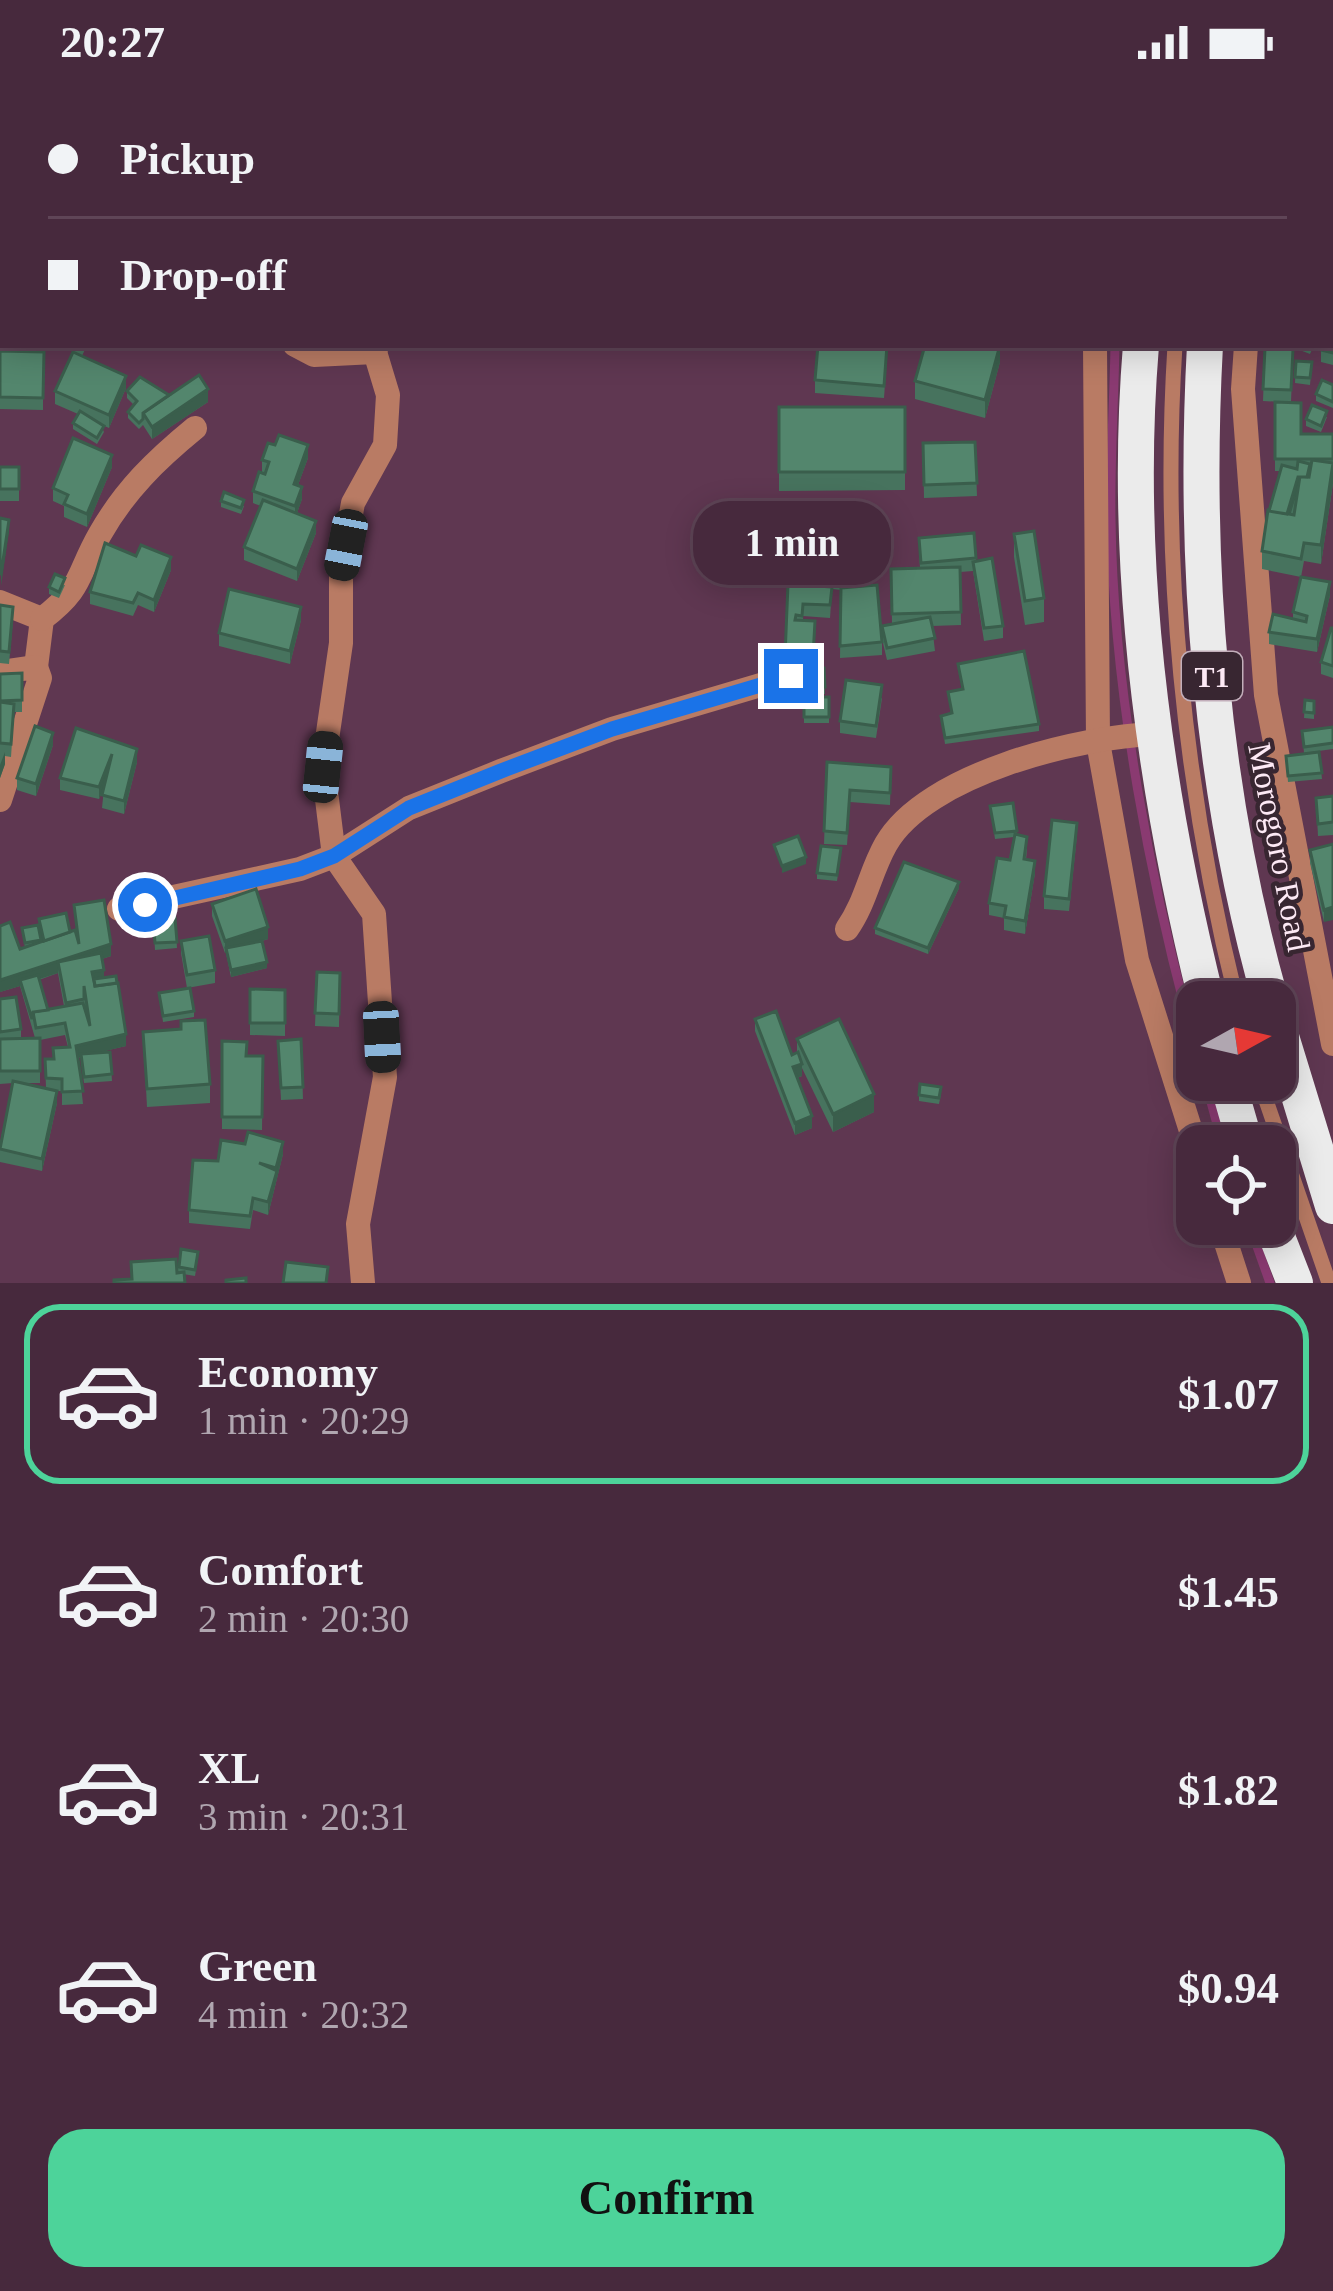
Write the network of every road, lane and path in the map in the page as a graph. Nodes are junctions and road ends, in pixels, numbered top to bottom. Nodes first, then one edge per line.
1 (301, 348) edge
2 (376, 348) edge
3 (1095, 348) edge
4 (1141, 348) edge
5 (1175, 348) edge
6 (1205, 348) edge
7 (1246, 348) edge
8 (195, 428) dead end
9 (0, 602) edge
10 (42, 619) junction
11 (36, 667) junction
12 (0, 672) edge
13 (791, 676) dead end
14 (1156, 734) junction
15 (1098, 742) junction
16 (0, 800) edge
17 (334, 856) junction
18 (119, 909) dead end
19 (847, 929) dead end
20 (1202, 981) edge
21 (1233, 981) edge
22 (1266, 981) edge
23 (1333, 1044) edge
24 (1296, 1085) edge
25 (1266, 1101) edge
26 (1189, 1125) edge
27 (1333, 1206) edge
28 (1227, 1245) edge
29 (1280, 1245) edge
30 (362, 1283) edge
31 (1239, 1283) edge
32 (1295, 1283) edge
33 (1329, 1283) edge

1 - 2 street
2 - 17 street
3 - 15 street
4 - 14 highway, T1
5 - 21 lane, Morogoro Road
6 - 22 highway, Morogoro Road / T1
7 - 23 street
8 - 10 street
9 - 10 street
10 - 11 street
11 - 12 street
11 - 16 street
13 - 17 street
14 - 15 street
14 - 20 highway, T1
15 - 19 street
15 - 26 street
17 - 18 street
17 - 30 street
24 - 27 highway
25 - 33 lane
28 - 31 street
29 - 32 highway

